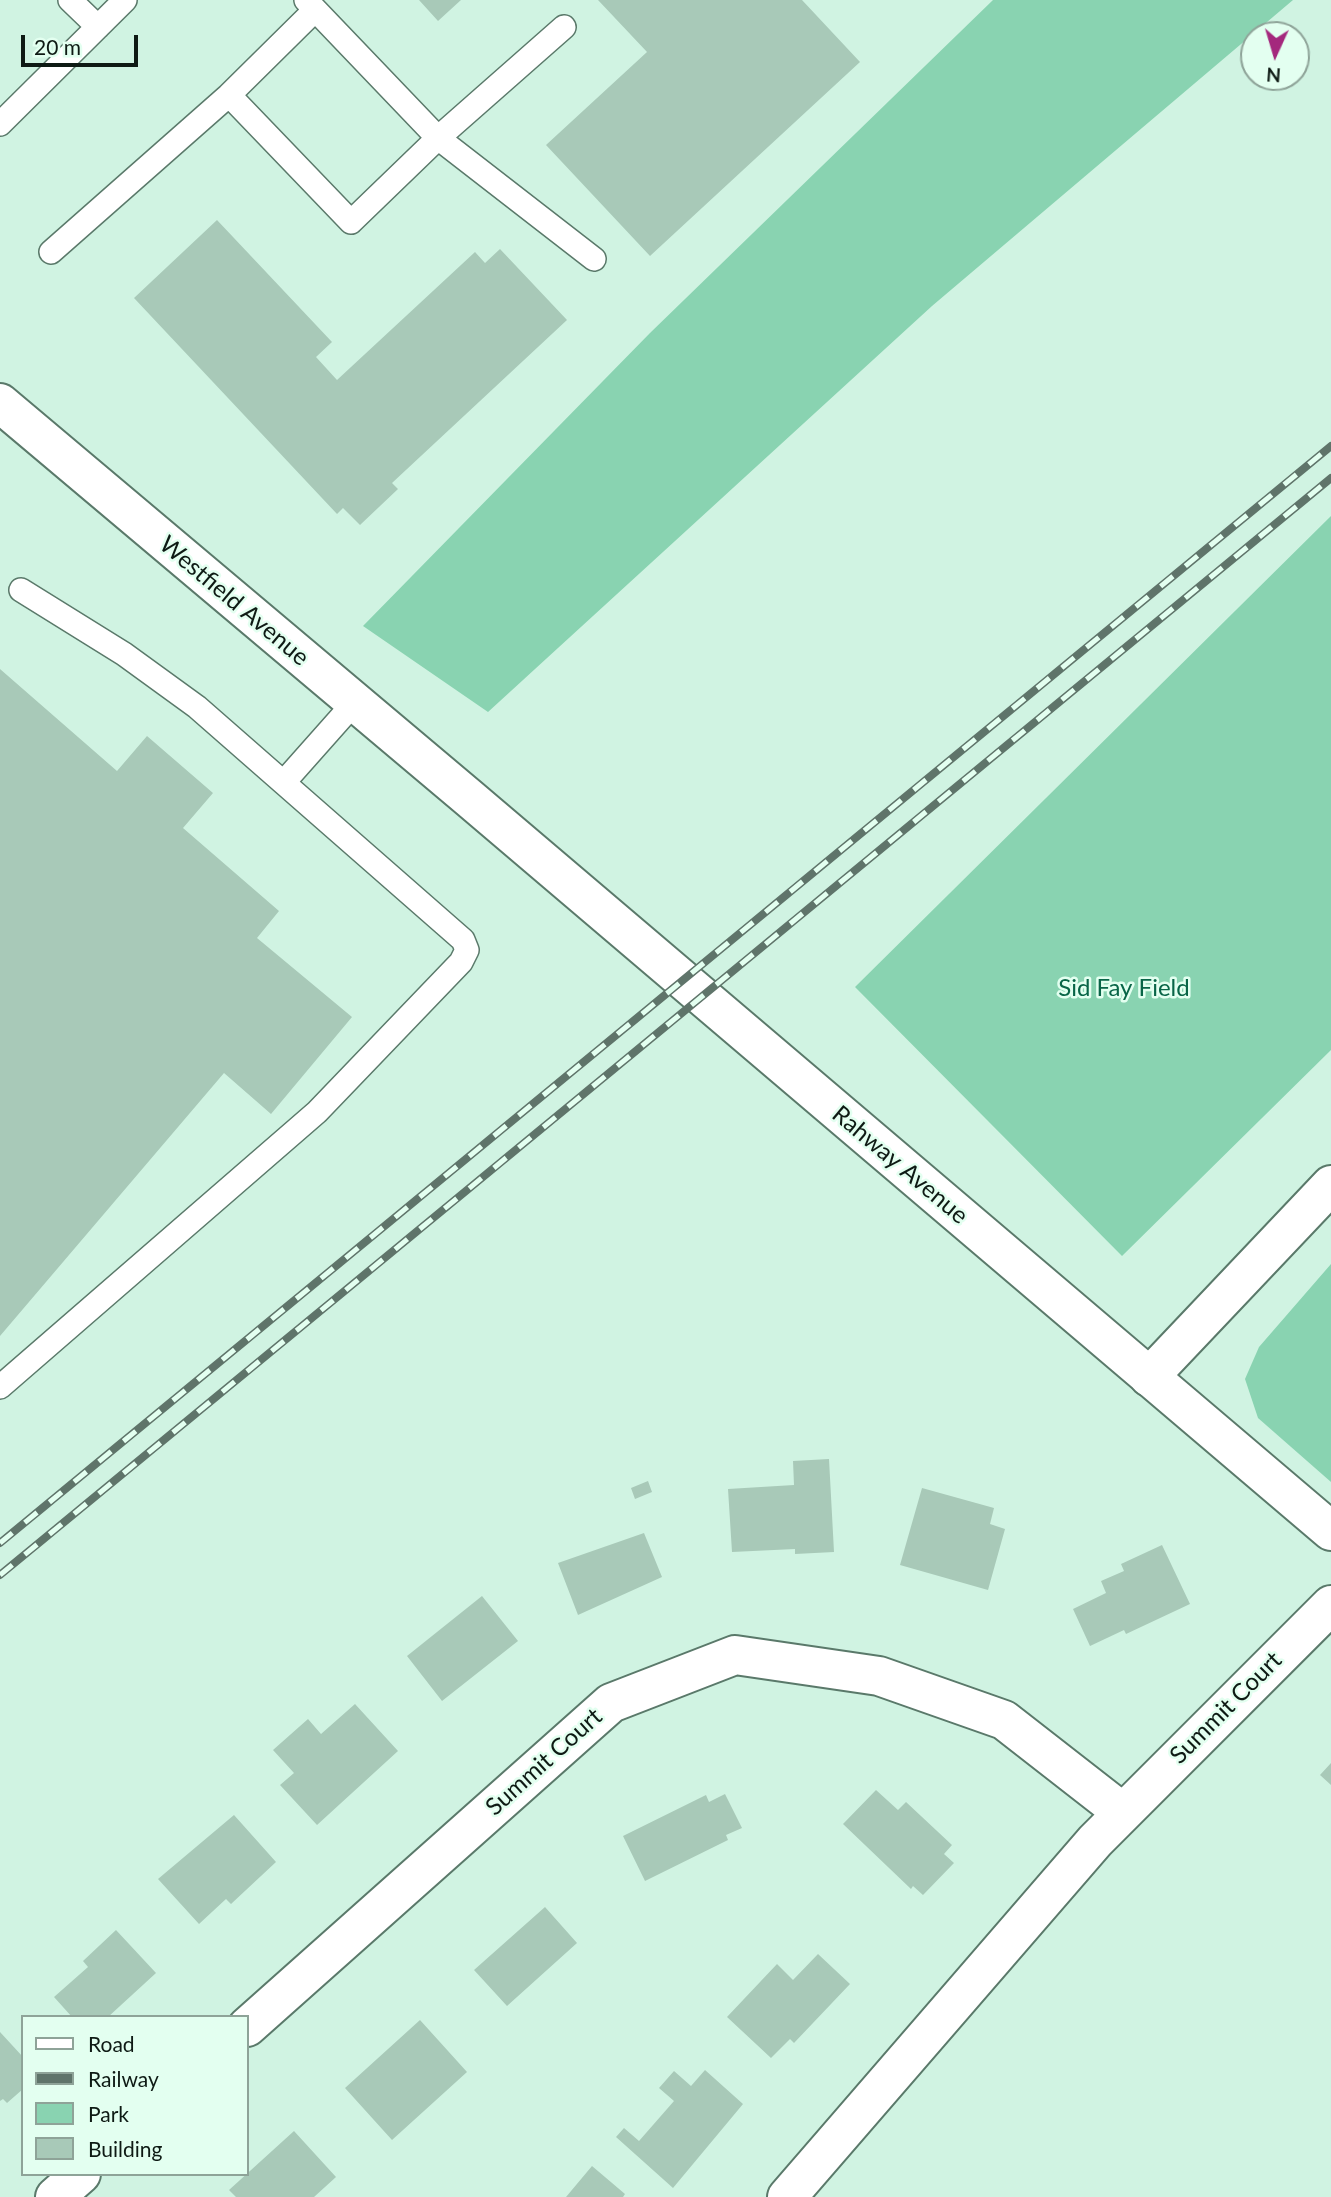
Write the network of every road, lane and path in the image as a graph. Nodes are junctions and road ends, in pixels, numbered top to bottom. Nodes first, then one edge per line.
1 (70, 0) edge
2 (125, 0) edge
3 (310, 5) edge
4 (98, 27) junction
5 (565, 27) dead end
6 (229, 95) junction
7 (0, 124) edge
8 (438, 138) junction
9 (51, 252) dead end
10 (594, 259) dead end
11 (0, 403) edge
12 (21, 590) dead end
13 (355, 702) junction
14 (284, 782) junction
15 (469, 798) joint
16 (1331, 1185) edge
17 (1149, 1377) junction
18 (0, 1387) edge
19 (1331, 1531) edge
20 (1331, 1605) edge
21 (1122, 1812) junction
22 (248, 2026) edge
23 (79, 2176) edge
24 (55, 2197) edge
25 (787, 2197) edge

1 - 4 lane
2 - 4 lane
3 - 6 lane
3 - 8 lane
4 - 7 lane
5 - 8 lane
6 - 8 lane
6 - 9 lane
8 - 10 lane
11 - 13 street, Westfield Avenue
12 - 14 lane
13 - 14 lane
13 - 15 street, Westfield Avenue
14 - 18 lane
15 - 17 street, Rahway Avenue
16 - 17 street
17 - 19 street, Rahway Avenue
20 - 21 street, Summit Court
21 - 22 street, Summit Court
21 - 25 street, Summit Court
23 - 24 street

